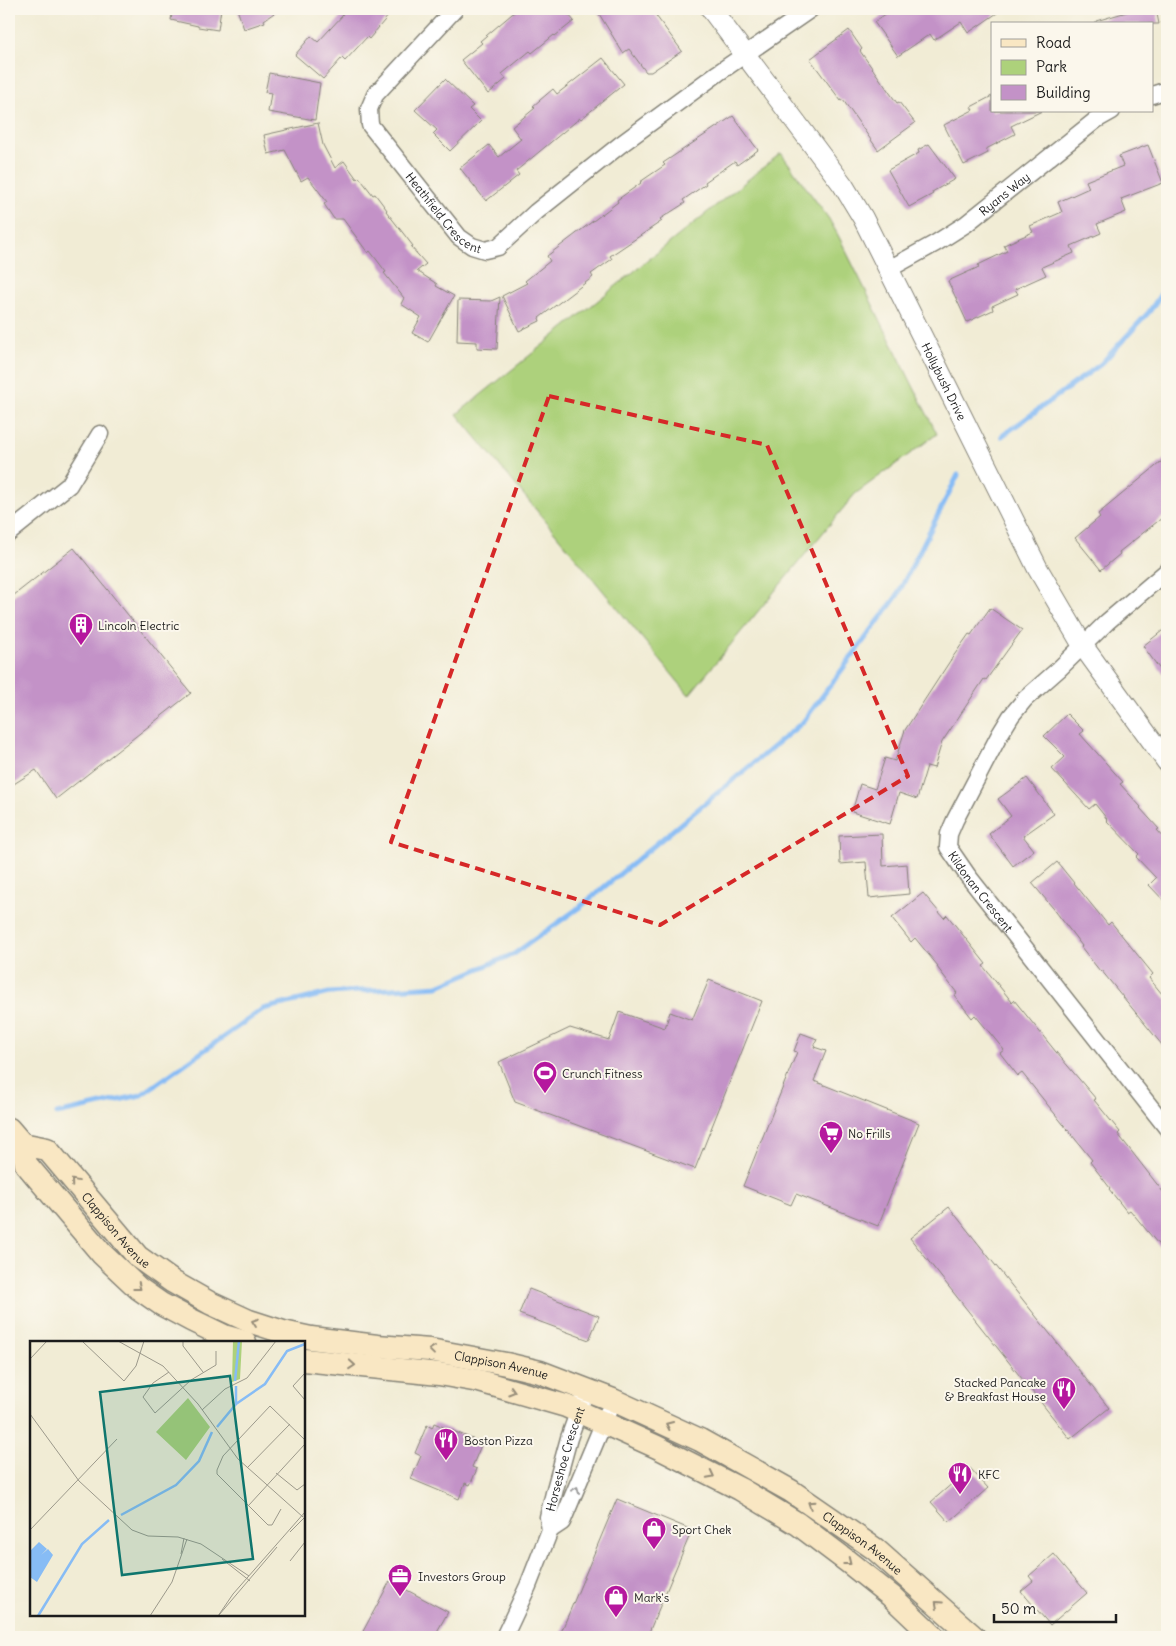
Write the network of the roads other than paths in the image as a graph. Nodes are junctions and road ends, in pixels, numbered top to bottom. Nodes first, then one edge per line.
1 (455, 9) edge
2 (711, 9) edge
3 (811, 9) edge
4 (745, 55) junction
5 (1167, 90) edge
6 (1154, 93) edge
7 (1110, 112) edge
8 (889, 269) junction
9 (100, 434) dead end
10 (9, 533) edge
11 (1167, 571) edge
12 (1083, 646) junction
13 (1167, 762) edge
14 (1167, 1128) edge
15 (16, 1136) edge
16 (98, 1210) junction
17 (78, 1225) junction
18 (221, 1308) junction
19 (209, 1329) junction
20 (241, 1341) edge
21 (305, 1360) edge
22 (586, 1389) junction
23 (613, 1400) junction
24 (579, 1412) junction
25 (604, 1423) junction
26 (550, 1530) junction
27 (504, 1637) edge
28 (934, 1637) edge
29 (974, 1637) edge

1 - 4 street, Heathfield Crescent
2 - 4 street, Hollybush Drive
3 - 4 street, Heathfield Crescent
4 - 8 street, Hollybush Drive
5 - 6 street
7 - 8 street, Ryans Way
8 - 12 street, Hollybush Drive
9 - 10 street
11 - 12 street
12 - 13 street, Hollybush Drive
12 - 14 street, Kildonan Crescent
16 -> 15 main road, Clappison Avenue
15 - 17 main road, Clappison Avenue
16 - 17 main road
16 - 18 main road, Clappison Avenue
17 -> 19 main road, Clappison Avenue
18 - 19 main road
22 -> 18 main road, Clappison Avenue
19 - 20 main road, Clappison Avenue
21 -> 24 main road, Clappison Avenue
22 - 23 main road, Clappison Avenue
22 - 24 street, Horseshoe Crescent
23 - 25 street, Horseshoe Crescent
29 -> 23 main road, Clappison Avenue
24 - 25 main road, Clappison Avenue
24 - 26 street, Horseshoe Crescent
26 -> 25 street, Horseshoe Crescent
25 -> 28 main road, Clappison Avenue
26 - 27 street, Horseshoe Crescent

